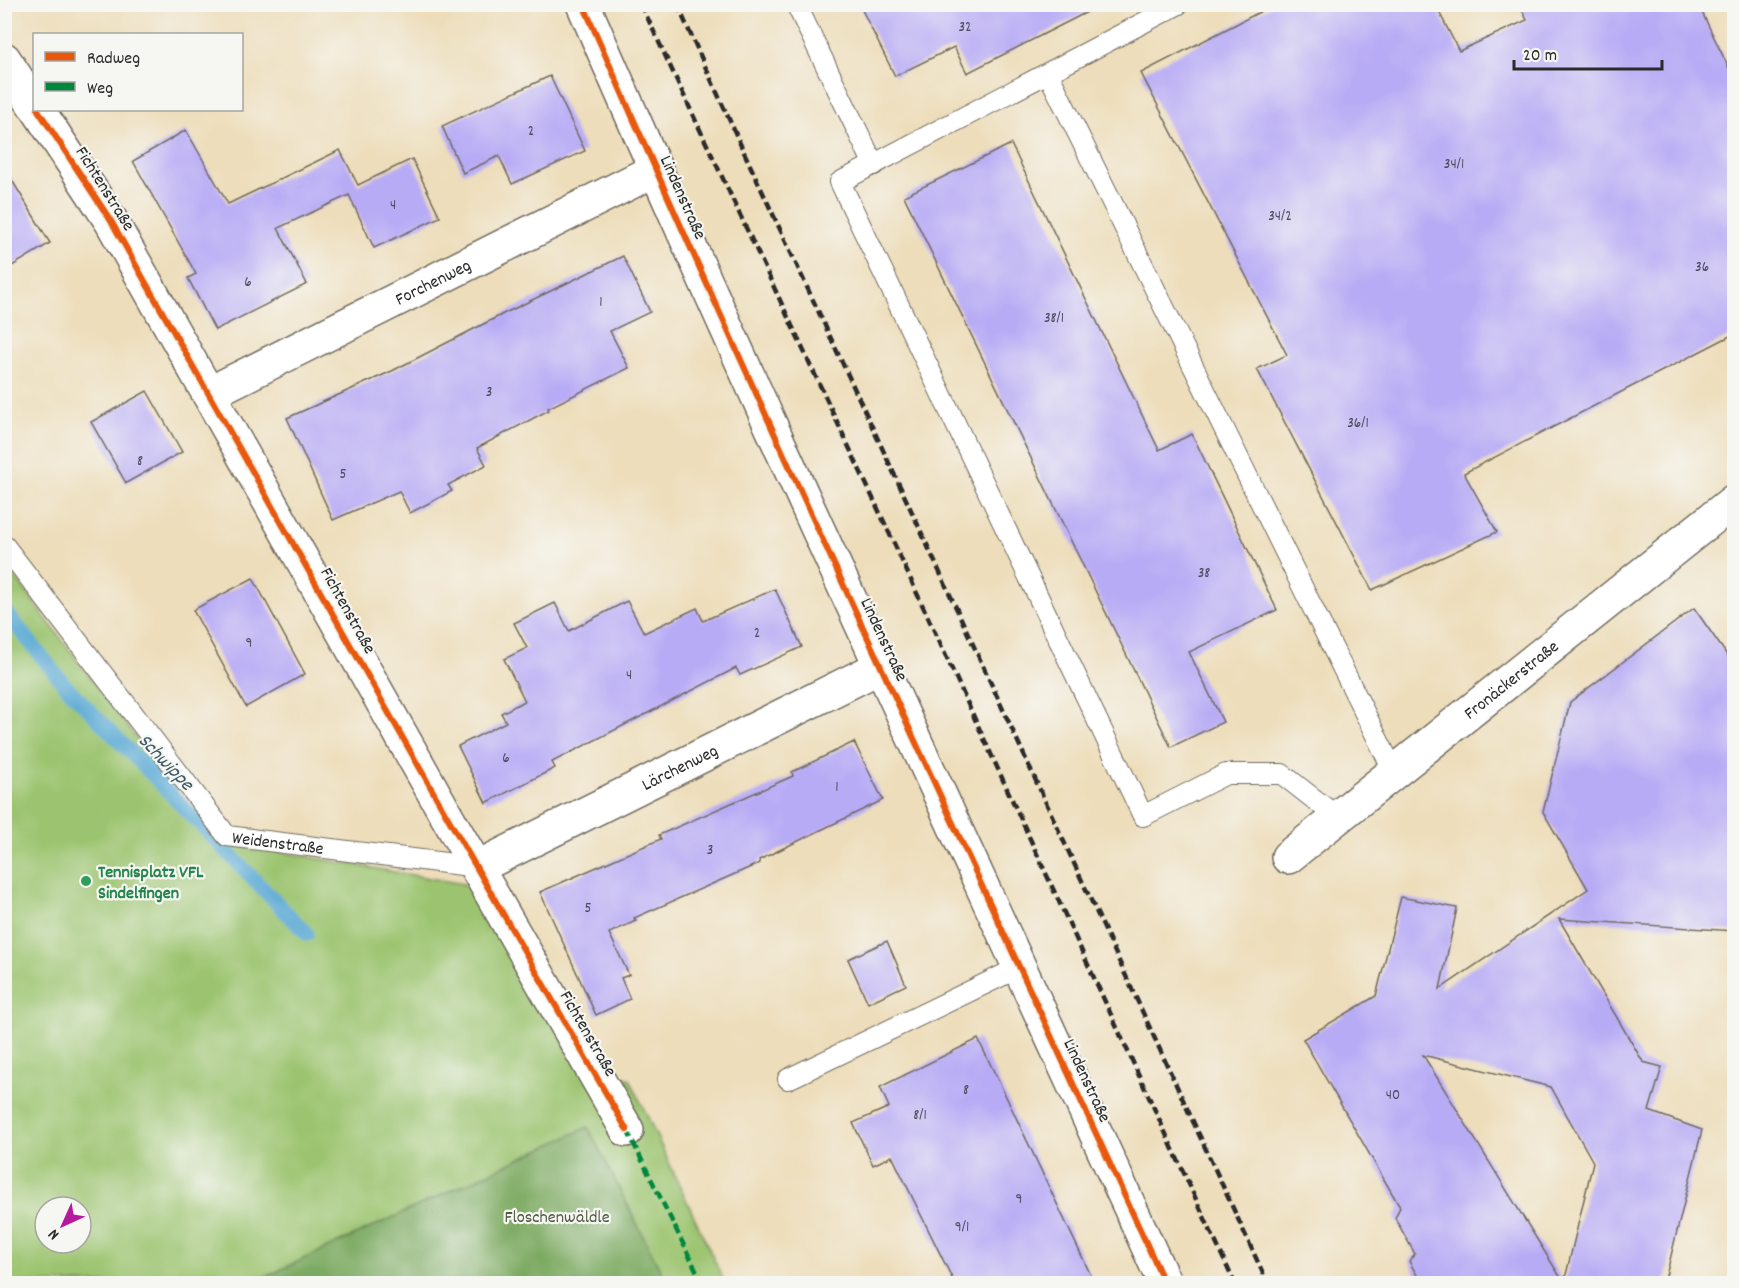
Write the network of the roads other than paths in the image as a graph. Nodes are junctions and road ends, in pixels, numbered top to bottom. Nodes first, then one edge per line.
1 (583, 4) edge
2 (796, 4) edge
3 (1179, 4) edge
4 (4, 59) edge
5 (1048, 73) junction
6 (33, 103) edge
7 (39, 111) edge
8 (874, 165) junction
9 (655, 170) junction
10 (210, 393) junction
11 (1734, 501) edge
12 (4, 545) edge
13 (880, 667) junction
14 (1394, 772) junction
15 (1337, 817) junction
16 (1288, 857) dead end
17 (478, 867) junction
18 (1020, 967) junction
19 (788, 1079) dead end
20 (627, 1130) dead end
21 (1165, 1284) edge

1 - 9 street, Lindenstraße
2 - 8 lane
3 - 5 lane
4 - 6 street
5 - 8 lane
5 - 14 lane
7 - 10 street, Fichtenstraße
8 - 15 lane
9 - 10 street, Forchenweg
9 - 13 street, Lindenstraße
10 - 17 street, Fichtenstraße
11 - 14 street, Fronäckerstraße
12 - 17 lane, Weidenstraße
13 - 17 street, Lärchenweg
13 - 18 street, Lindenstraße
14 - 15 street, Fronäckerstraße
15 - 16 street, Fronäckerstraße
17 - 20 street, Fichtenstraße
18 - 19 lane
18 - 21 street, Lindenstraße

